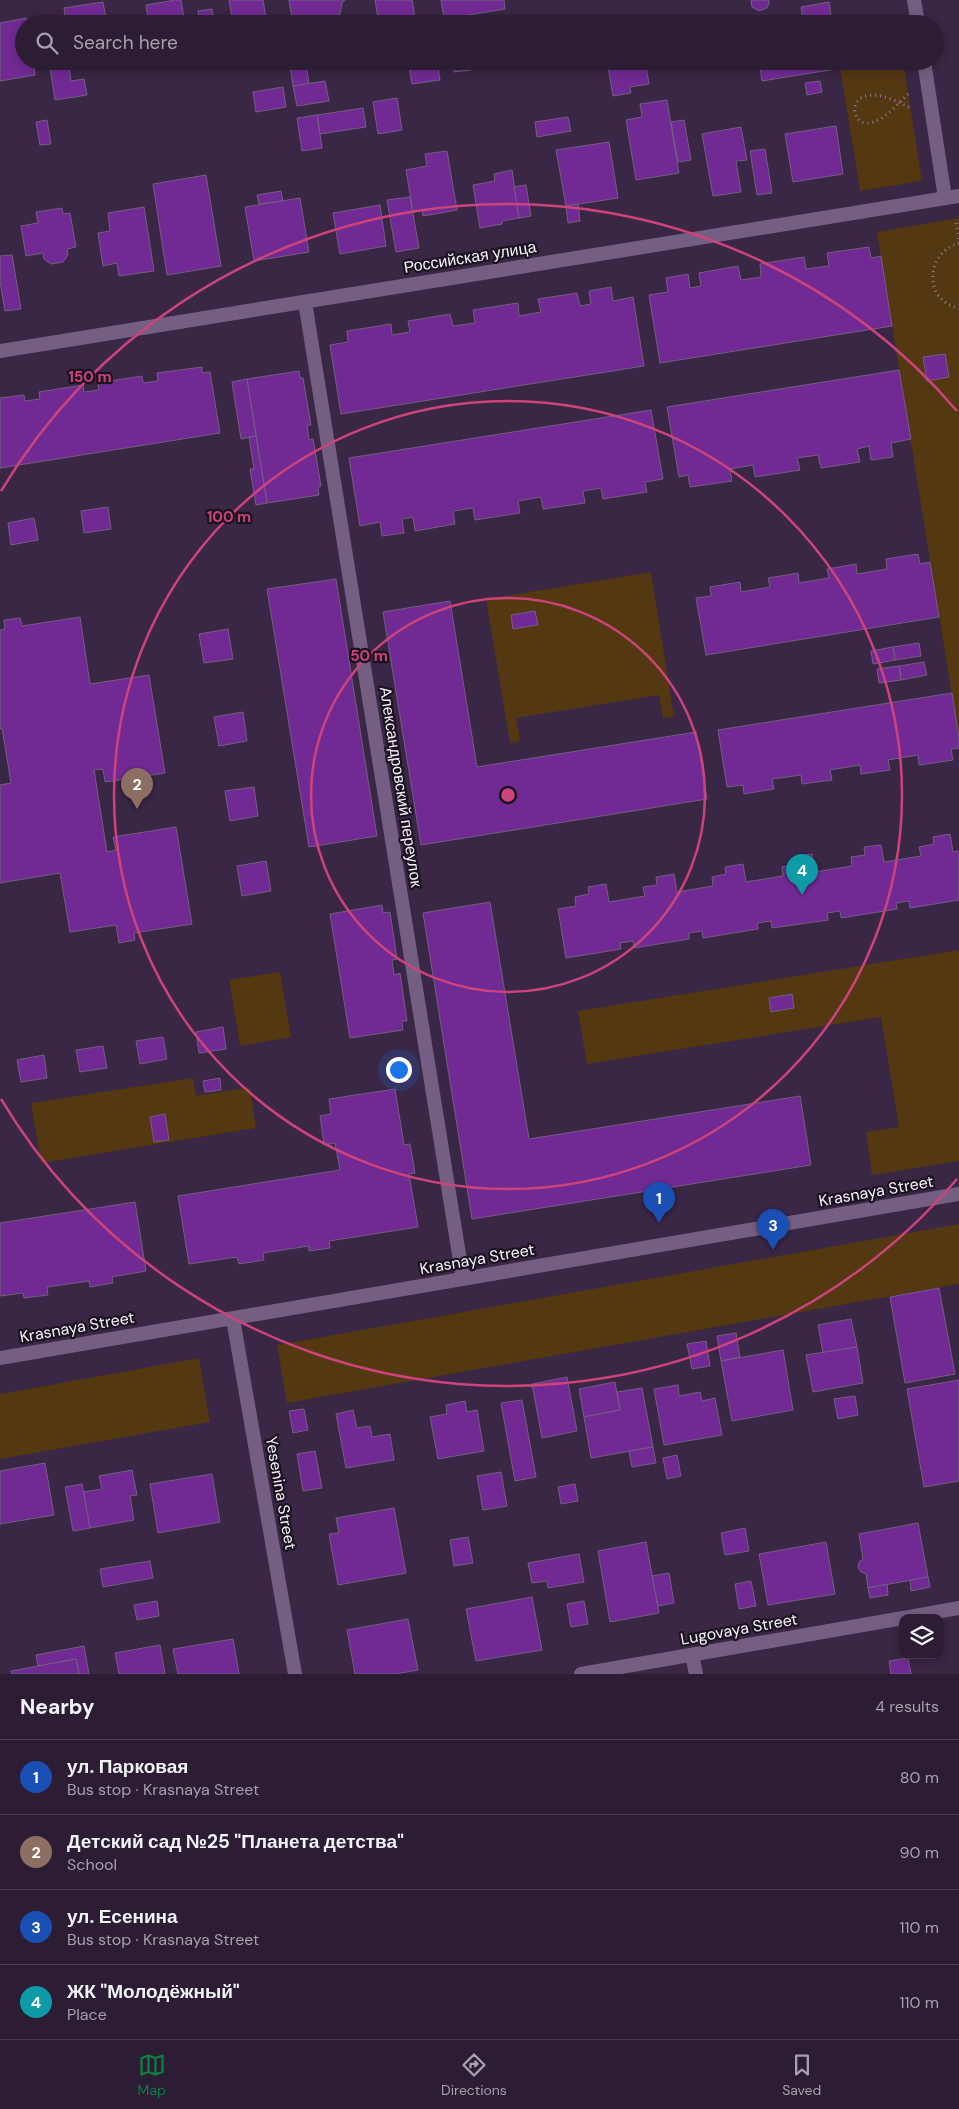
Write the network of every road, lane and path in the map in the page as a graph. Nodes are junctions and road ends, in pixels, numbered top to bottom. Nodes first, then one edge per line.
1 (914, 0) edge
2 (916, 15) edge
3 (926, 70) edge
4 (913, 89) dead end
5 (899, 103) junction
6 (917, 110) dead end
7 (952, 197) edge
8 (956, 223) dead end
9 (959, 241) edge
10 (305, 302) junction
11 (959, 308) edge
12 (0, 351) edge
13 (959, 1194) edge
14 (463, 1279) junction
15 (233, 1319) junction
16 (0, 1358) edge
17 (959, 1608) edge
18 (925, 1614) edge
19 (899, 1619) edge
20 (692, 1655) junction
21 (295, 1674) edge
22 (582, 1674) edge
23 (696, 1674) edge

1 - 2 street
3 - 7 street
4 - 5 path
5 - 5 path
5 - 6 path
7 - 10 street, Российская улица
8 - 9 path
9 - 11 path
10 - 12 street, Российская улица
10 - 14 street, Александровский переулок
13 - 14 street, Krasnaya Street
14 - 15 street, Krasnaya Street
15 - 16 street, Krasnaya Street
15 - 21 street, Yesenina Street
17 - 18 street, Lugovaya Street
19 - 20 street, Lugovaya Street
20 - 22 street, Lugovaya Street
20 - 23 street

